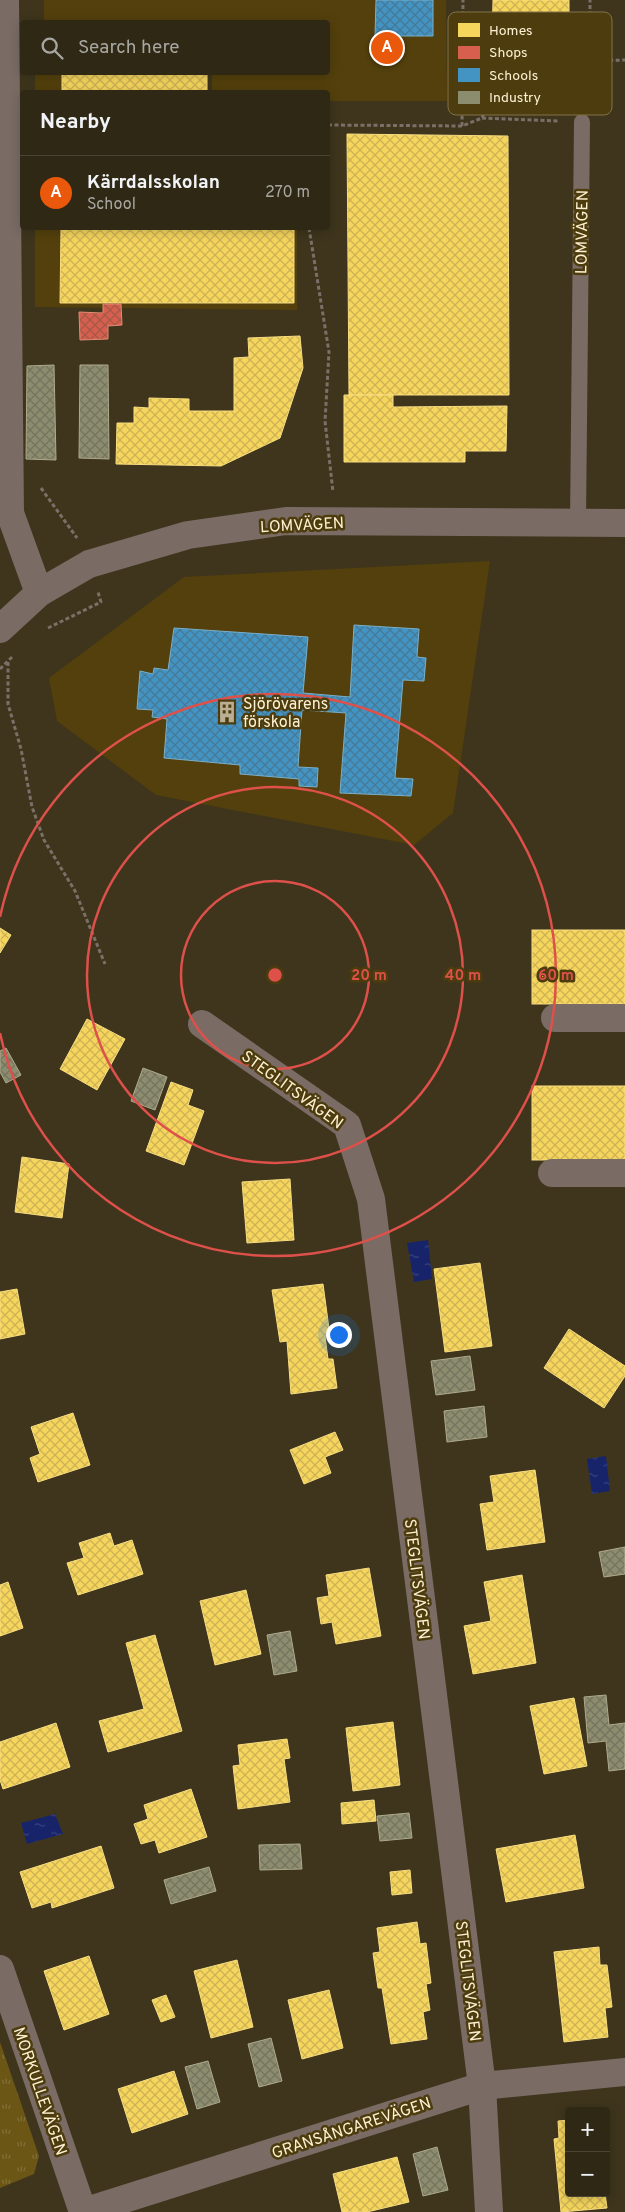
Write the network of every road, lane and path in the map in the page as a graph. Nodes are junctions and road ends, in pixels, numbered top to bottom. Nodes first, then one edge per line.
1 (5, 0) edge
2 (612, 60) edge
3 (625, 60) edge
4 (462, 115) edge
5 (483, 115) edge
6 (570, 115) edge
7 (583, 115) edge
8 (482, 118) junction
9 (582, 122) junction
10 (330, 125) edge
11 (462, 126) junction
12 (309, 230) edge
13 (336, 521) junction
14 (578, 522) junction
15 (625, 523) edge
16 (89, 564) junction
17 (38, 593) junction
18 (0, 629) edge
19 (40, 632) dead end
20 (15, 655) dead end
21 (8, 661) junction
22 (0, 669) edge
23 (105, 964) dead end
24 (555, 1018) dead end
25 (625, 1018) edge
26 (202, 1024) dead end
27 (552, 1173) dead end
28 (625, 1173) edge
29 (0, 1970) edge
30 (625, 2072) edge
31 (482, 2086) junction
32 (83, 2212) edge
33 (489, 2212) edge

1 - 17 street
2 - 3 path
4 - 11 path
5 - 8 path
6 - 9 path
7 - 9 path
8 - 9 path
8 - 11 path
9 - 14 lane, LOMVÄGEN
10 - 11 path
12 - 13 path
13 - 14 street, LOMVÄGEN
13 - 16 street, LOMVÄGEN
14 - 15 street, LOMVÄGEN
16 - 17 street, LOMVÄGEN
16 - 19 path
17 - 18 street, LOMVÄGEN
20 - 21 path
21 - 22 path
21 - 23 path
24 - 25 street
26 - 31 street, STEGLITSVÄGEN
27 - 28 street
29 - 32 street, MORKULLEVÄGEN
30 - 31 street, GRANSÅNGAREVÄGEN
31 - 32 street, GRANSÅNGAREVÄGEN
31 - 33 street, STEGLITSVÄGEN

